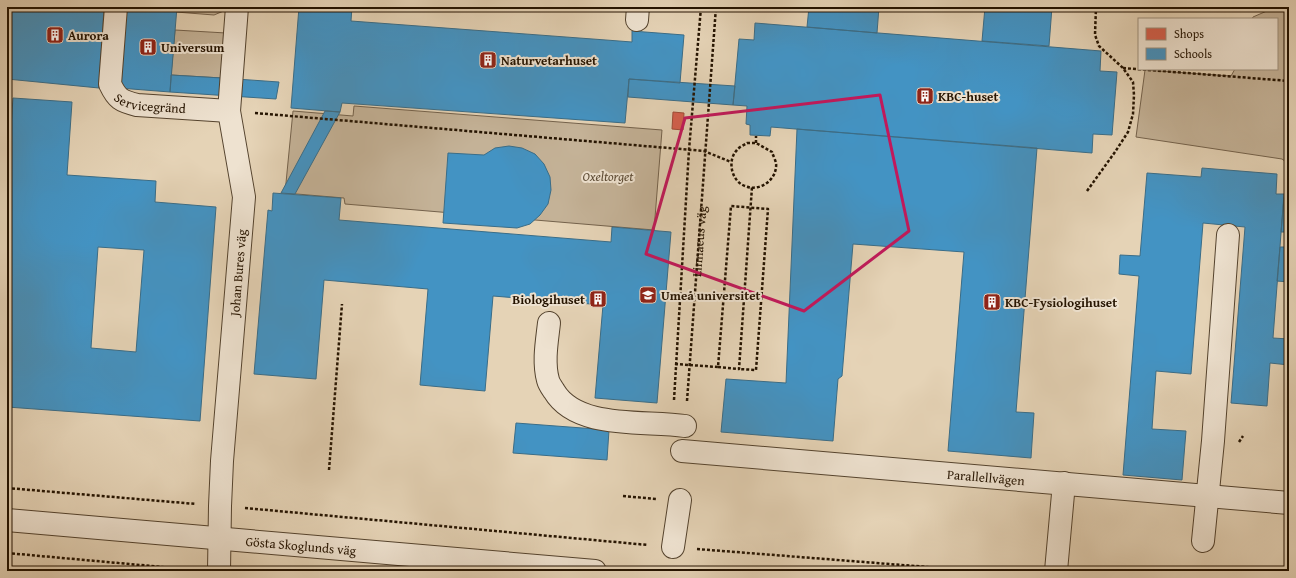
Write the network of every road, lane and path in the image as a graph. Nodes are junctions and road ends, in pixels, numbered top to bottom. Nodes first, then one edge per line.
1 (116, 7) edge
2 (237, 7) edge
3 (701, 7) edge
4 (716, 7) edge
5 (1096, 7) edge
6 (1123, 68) junction
7 (1138, 69) edge
8 (1149, 70) edge
9 (1289, 81) edge
10 (229, 111) junction
11 (756, 136) dead end
12 (756, 143) junction
13 (689, 150) junction
14 (704, 151) junction
15 (731, 162) junction
16 (752, 187) junction
17 (1087, 191) dead end
18 (750, 207) junction
19 (1228, 235) dead end
20 (342, 304) dead end
21 (549, 322) dead end
22 (675, 364) junction
23 (690, 364) junction
24 (718, 367) junction
25 (740, 369) junction
26 (679, 425) junction
27 (682, 451) dead end
28 (329, 470) dead end
29 (1064, 483) junction
30 (7, 488) edge
31 (623, 496) dead end
32 (1207, 496) junction
33 (671, 500) joint
34 (1289, 503) edge
35 (220, 506) junction
36 (7, 520) edge
37 (220, 539) junction
38 (1203, 541) dead end
39 (673, 547) junction
40 (7, 553) edge
41 (210, 571) edge
42 (595, 571) edge
43 (979, 571) edge
44 (1056, 571) edge

1 - 10 street, Servicegränd
2 - 10 street, Johan Bures väg
3 - 13 path
4 - 14 path, Linnaeus väg
5 - 6 path
6 - 7 path
6 - 17 path
8 - 9 path
10 - 13 path
10 - 35 street, Johan Bures väg
11 - 12 path
12 - 15 path
12 - 16 path
13 - 14 path
13 - 22 path
14 - 15 path
14 - 23 path, Linnaeus väg
15 - 16 path
16 - 18 path
18 - 24 path
18 - 25 path
18 - 25 path
19 - 32 street
20 - 28 path
21 - 26 street
22 - 23 path
22 - 26 path
23 - 24 path
23 - 26 path, Linnaeus väg
24 - 25 path
27 - 29 street, Parallellvägen
29 - 32 street, Parallellvägen
29 - 44 street
30 - 35 path
31 - 33 path
32 - 34 street, Parallellvägen
32 - 38 street
33 - 39 street
35 - 37 street, Johan Bures väg
35 - 39 path
36 - 37 street, Gösta Skoglunds väg
37 - 41 street, Johan Bures väg
37 - 42 street, Gösta Skoglunds väg
39 - 43 path
40 - 41 path

